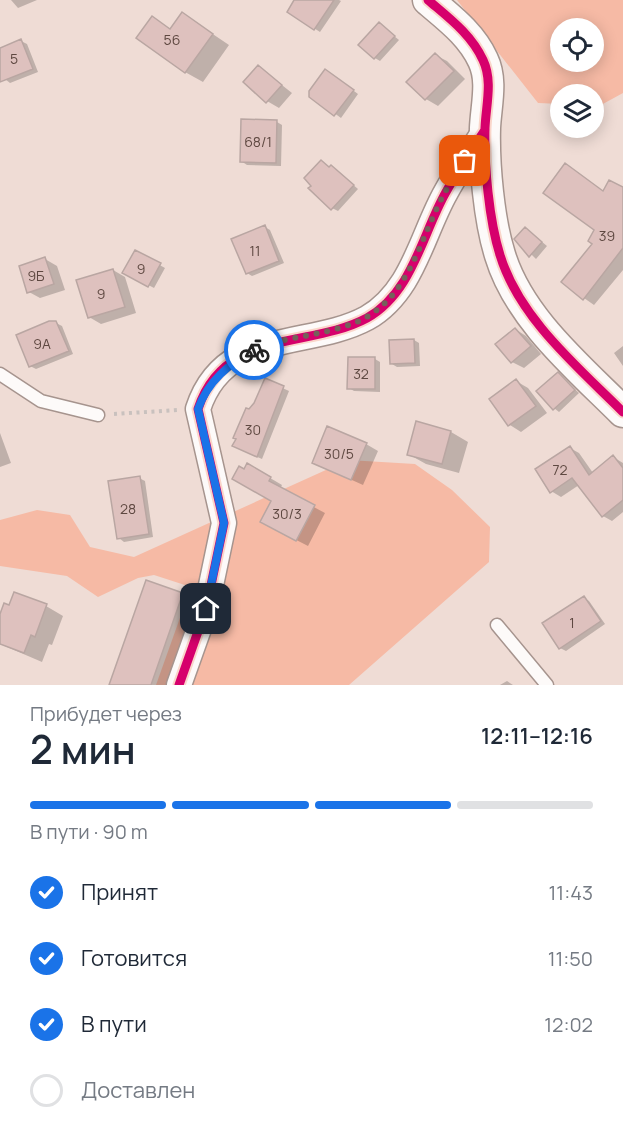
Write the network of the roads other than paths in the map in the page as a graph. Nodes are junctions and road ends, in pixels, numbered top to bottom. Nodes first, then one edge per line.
1 (428, 0) edge
2 (485, 130) junction
3 (0, 374) edge
4 (623, 412) edge
5 (98, 415) road end
6 (497, 625) dead end
7 (178, 685) edge
8 (547, 685) edge

1 - 2 street
2 - 4 street
2 - 7 street
3 - 5 lane
6 - 8 lane

